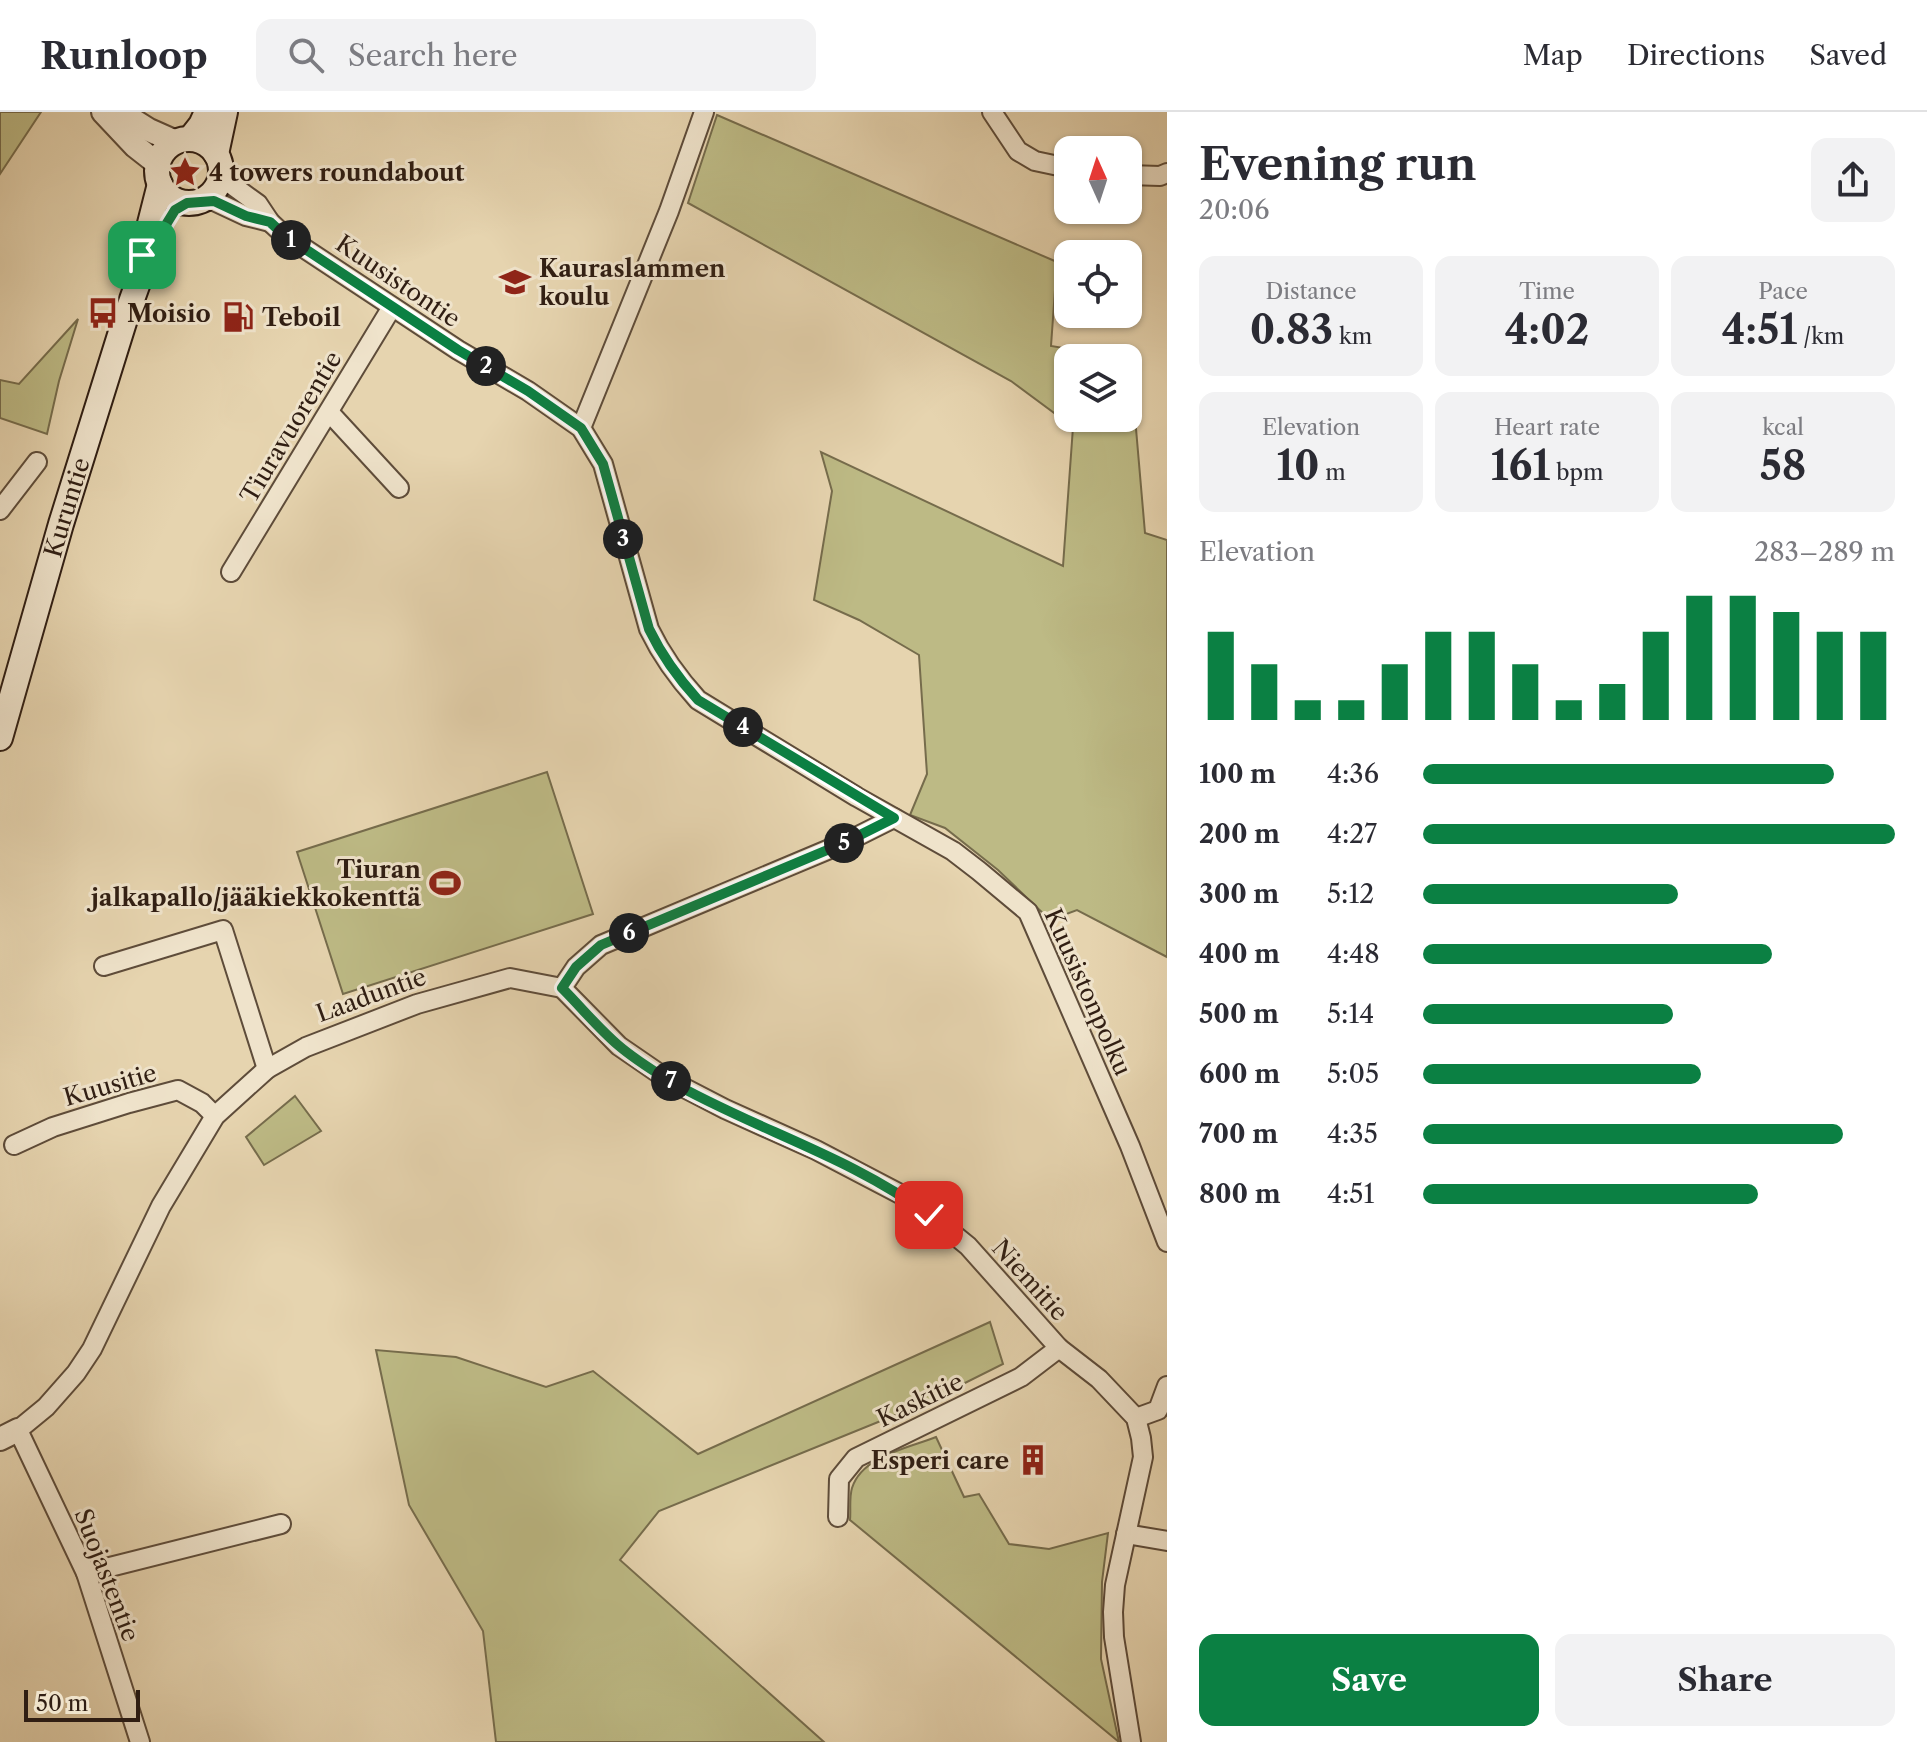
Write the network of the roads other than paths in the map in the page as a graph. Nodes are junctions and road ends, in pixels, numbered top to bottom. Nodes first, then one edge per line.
1 (103, 112) edge
2 (114, 112) edge
3 (207, 112) edge
4 (225, 112) edge
5 (704, 112) edge
6 (992, 112) edge
7 (183, 141) junction
8 (218, 165) junction
9 (1054, 165) edge
10 (1167, 173) edge
11 (159, 174) junction
12 (1142, 175) edge
13 (194, 202) junction
14 (270, 222) junction
15 (139, 280) junction
16 (392, 307) junction
17 (329, 412) junction
18 (581, 428) junction
19 (37, 462) dead end
20 (399, 488) dead end
21 (0, 510) edge
22 (231, 572) dead end
23 (4, 710) edge
24 (0, 738) edge
25 (894, 818) junction
26 (104, 966) dead end
27 (562, 988) junction
28 (267, 1069) junction
29 (215, 1116) junction
30 (14, 1145) dead end
31 (1167, 1242) edge
32 (1059, 1348) junction
33 (1167, 1386) edge
34 (1136, 1418) junction
35 (6, 1433) edge
36 (838, 1517) dead end
37 (281, 1524) dead end
38 (1126, 1534) junction
39 (1167, 1541) edge
40 (86, 1573) junction
41 (140, 1742) edge
42 (1131, 1742) edge

1 - 11 street
2 - 7 street
3 - 7 main road
4 - 8 main road
5 - 18 street
6 - 9 street
7 - 8 main road
7 - 11 main road
8 - 13 main road
8 - 14 street, Kuusistontie
10 - 12 street
11 - 13 main road
11 - 15 main road, Kuruntie
13 - 14 street, Kuusistontie
13 - 15 main road, Kuruntie
14 - 16 street, Kuusistontie
15 - 23 main road, Kuruntie
16 - 17 street, Tiuravuorentie
16 - 18 street, Kuusistontie
17 - 20 street
17 - 22 street, Tiuravuorentie
18 - 25 street, Kuusistontie
19 - 21 street
23 - 24 main road, Kuruntie
25 - 27 street
25 - 31 street, Kuusistonpolku
26 - 28 street
27 - 28 street, Laaduntie
27 - 32 street, Niemitie
28 - 29 street, Laaduntie
29 - 30 street, Kuusitie
29 - 35 street, Laaduntie
32 - 34 street, Niemitie
32 - 36 street, Kaskitie
33 - 34 street
34 - 38 street
35 - 40 street, Suojastentie
37 - 40 street
38 - 39 street
38 - 42 street
40 - 41 street, Suojastentie

